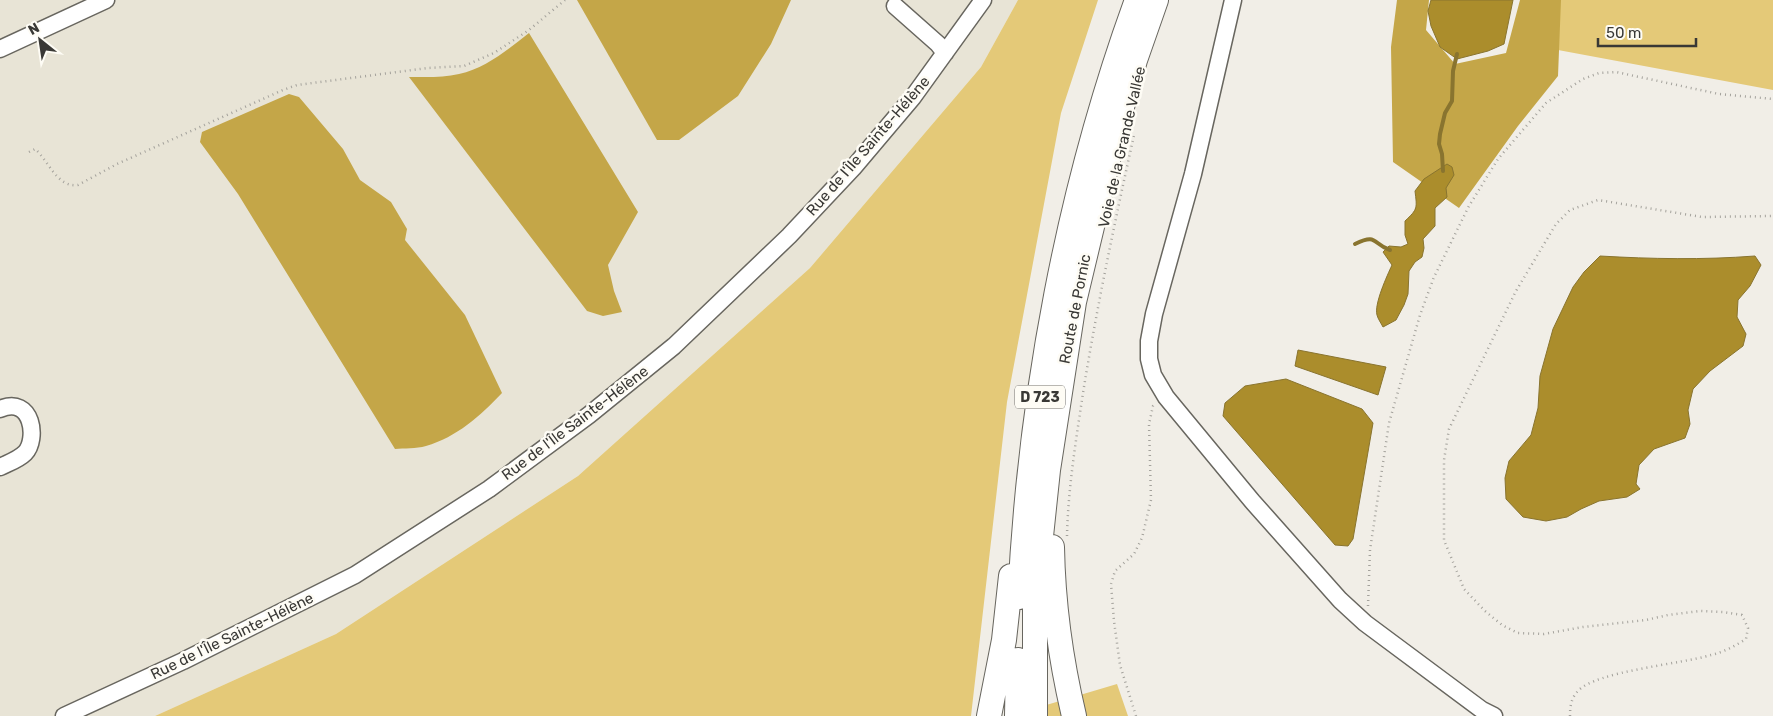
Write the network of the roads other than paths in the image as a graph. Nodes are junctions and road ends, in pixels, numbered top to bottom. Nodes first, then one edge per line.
1 (106, 0) edge
2 (983, 0) edge
3 (1137, 0) edge
4 (1156, 0) edge
5 (1233, 0) edge
6 (895, 6) dead end
7 (0, 50) edge
8 (945, 53) junction
9 (0, 409) edge
10 (1053, 436) junction
11 (0, 467) edge
12 (1022, 560) junction
13 (64, 716) edge
14 (989, 716) edge
15 (1017, 716) edge
16 (1034, 716) edge
17 (1074, 716) edge
18 (1494, 716) edge

1 - 7 street
2 - 8 street, Rue de l'Île Sainte-Hélène
3 - 12 highway, Route de Pornic / D 723
4 - 10 highway, Route de Pornic / D 723
5 - 18 street
6 - 8 street
8 - 13 street, Rue de l'Île Sainte-Hélène
9 - 11 street
10 - 16 highway, Route de Pornic / D 723
10 - 17 highway
12 - 14 highway
12 - 15 highway, Route de Pornic / D 723

